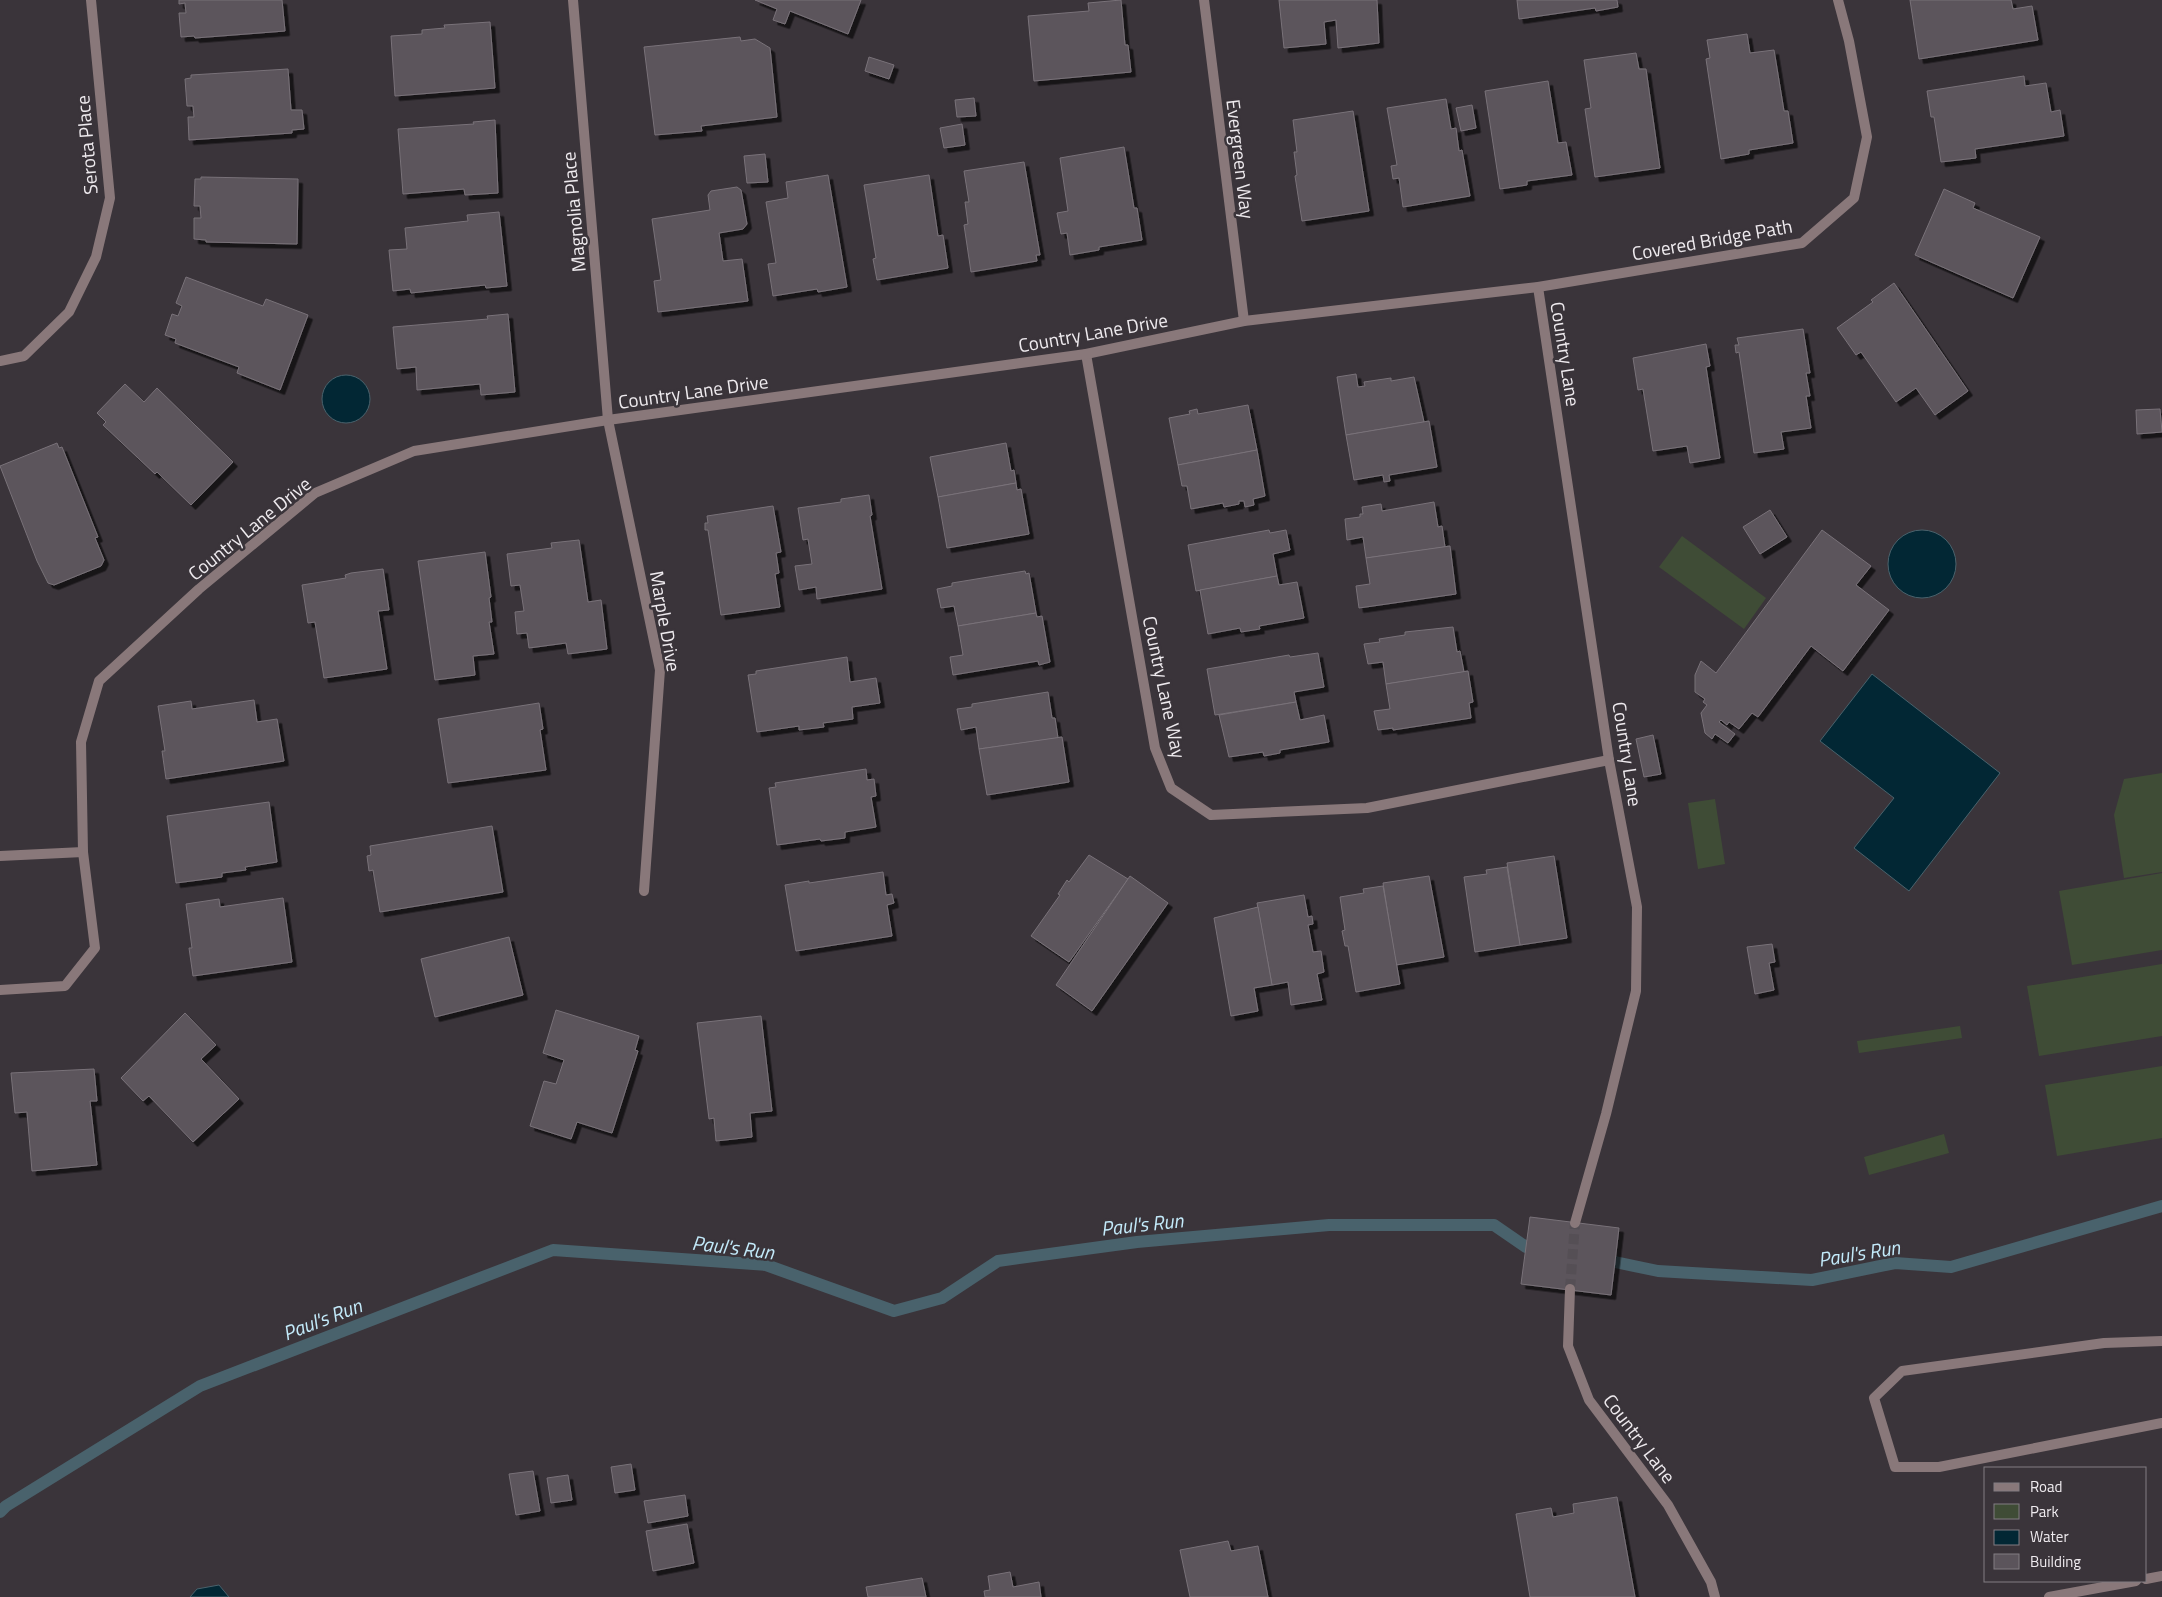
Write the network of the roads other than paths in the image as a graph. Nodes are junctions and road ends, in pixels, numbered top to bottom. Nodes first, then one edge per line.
1 (91, 0) edge
2 (573, 0) edge
3 (1204, 0) edge
4 (1838, 0) edge
5 (1538, 287) junction
6 (1244, 321) junction
7 (1086, 354) junction
8 (0, 361) edge
9 (608, 420) junction
10 (1610, 760) junction
11 (83, 852) junction
12 (0, 856) edge
13 (644, 891) dead end
14 (0, 990) edge
15 (1575, 1222) tunnel mouth
16 (1570, 1289) tunnel mouth
17 (2162, 1340) edge
18 (2162, 1423) edge
19 (2162, 1576) edge
20 (2147, 1579) edge
21 (2131, 1582) edge
22 (1715, 1597) edge
23 (2049, 1597) edge

1 - 8 street, Serota Place
2 - 9 street, Magnolia Place
3 - 6 street, Evergreen Way
4 - 5 street, Covered Bridge Path
5 - 6 street, Country Lane Drive
5 - 10 street, Country Lane
6 - 7 street, Country Lane Drive
7 - 9 street, Country Lane Drive
7 - 10 street, Country Lane Way
9 - 11 street, Country Lane Drive
9 - 13 street, Marple Drive
10 - 15 street, Country Lane
11 - 12 street
11 - 14 street, Country Lane Drive
16 - 22 street, Country Lane
17 - 18 street
19 - 20 street
21 - 23 street

